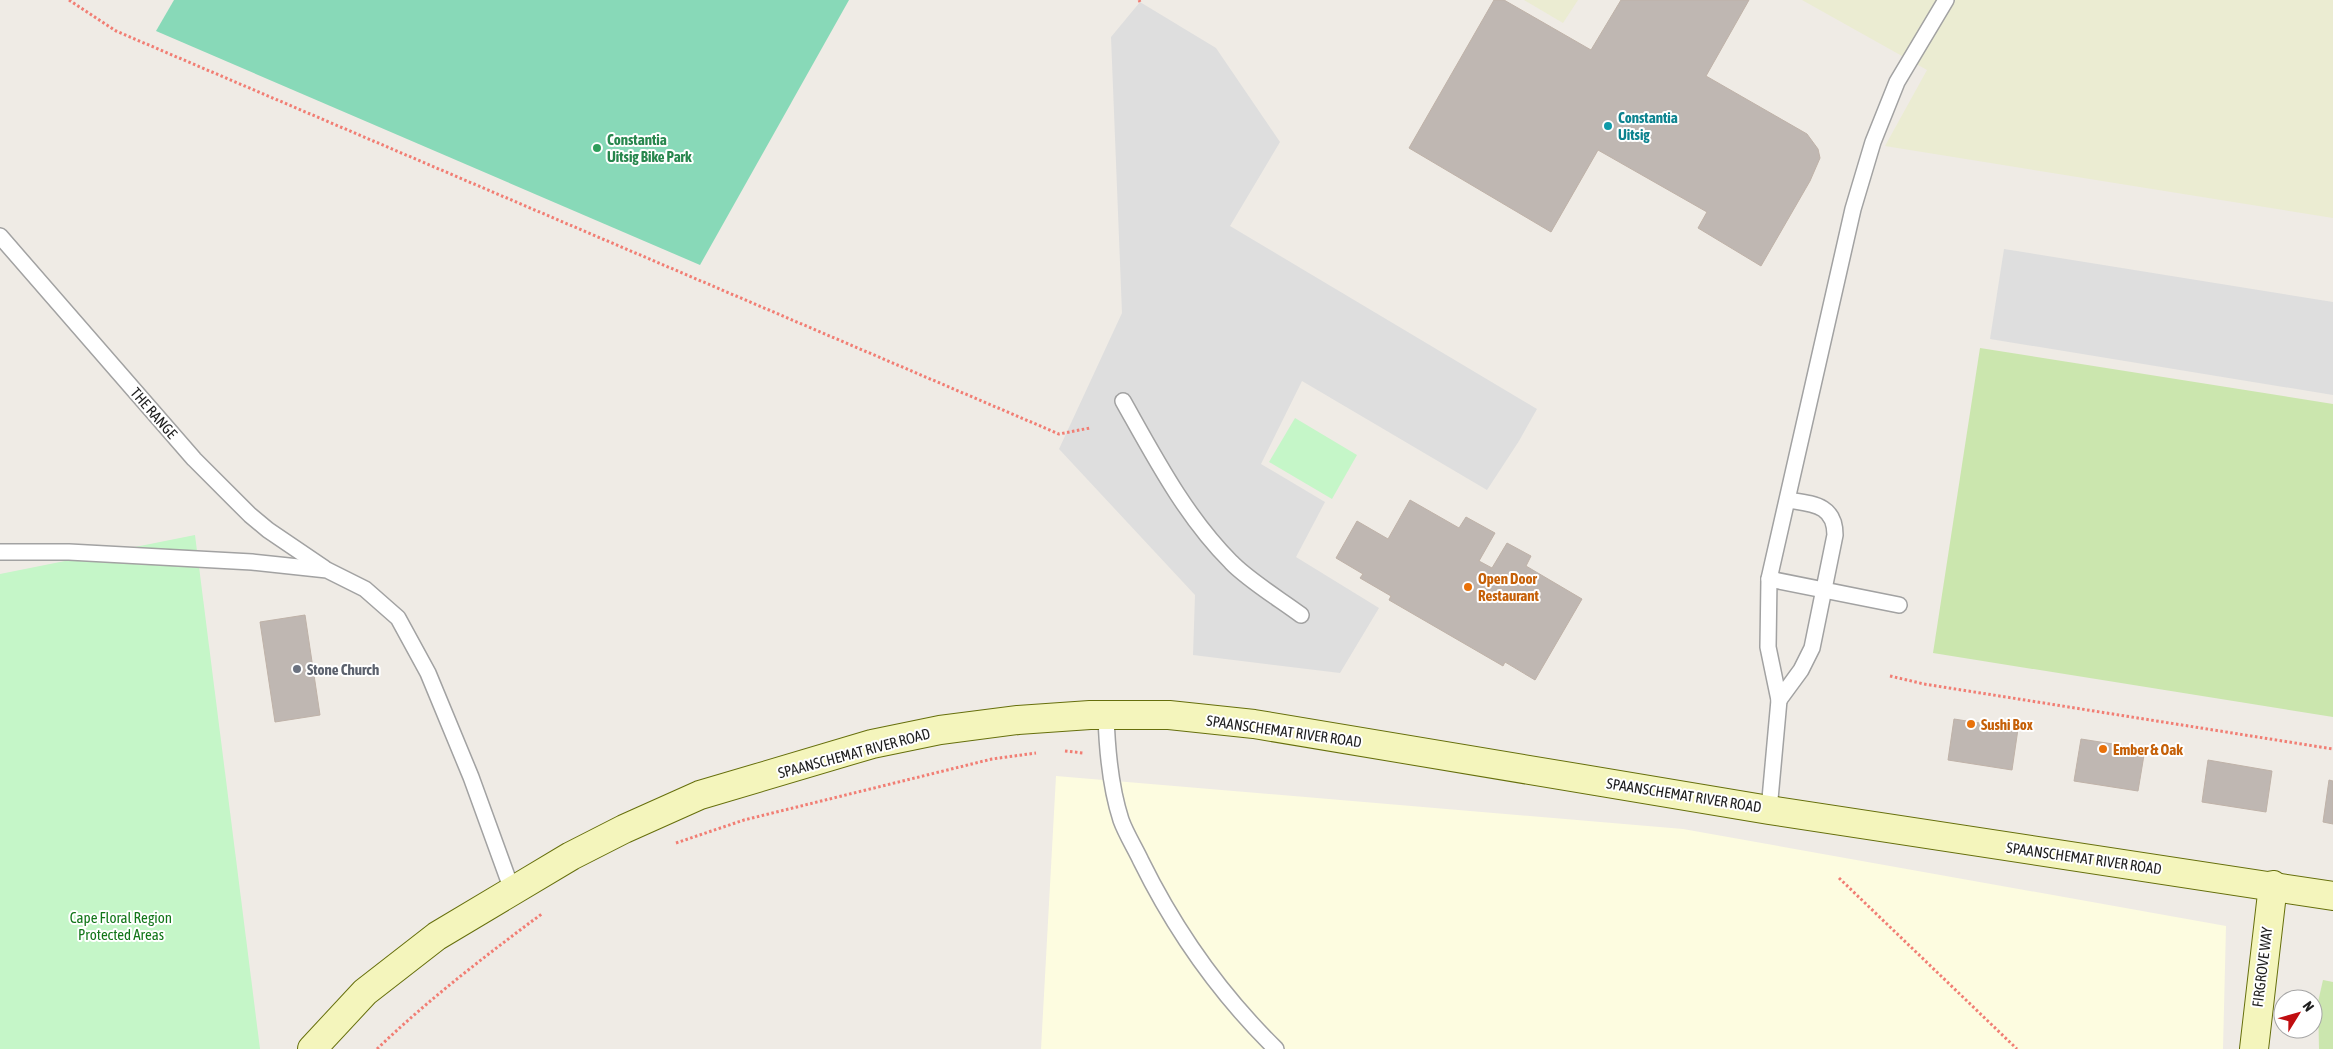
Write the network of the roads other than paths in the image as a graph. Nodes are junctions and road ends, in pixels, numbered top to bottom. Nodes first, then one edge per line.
1 (1946, 0) edge
2 (0, 236) edge
3 (1123, 401) dead end
4 (1788, 500) junction
5 (0, 552) edge
6 (327, 570) junction
7 (1769, 579) junction
8 (1823, 590) junction
9 (1899, 605) dead end
10 (1301, 615) dead end
11 (1779, 700) junction
12 (1106, 715) junction
13 (1769, 810) junction
14 (2273, 886) junction
15 (512, 890) junction
16 (2333, 896) edge
17 (312, 1049) edge
18 (1276, 1049) edge
19 (2254, 1049) edge

1 - 4 lane
2 - 6 lane, THE RANGE
3 - 10 lane
4 - 7 lane
4 - 8 lane
5 - 6 lane
6 - 15 lane
7 - 8 lane
7 - 11 lane
8 - 9 lane
8 - 11 lane
11 - 13 lane
12 - 13 main road, SPAANSCHEMAT RIVER ROAD
12 - 15 main road, SPAANSCHEMAT RIVER ROAD
12 - 18 lane
13 - 14 main road, SPAANSCHEMAT RIVER ROAD
14 - 16 main road, SPAANSCHEMAT RIVER ROAD
14 - 19 main road, FIRGROVE WAY
15 - 17 main road, SPAANSCHEMAT RIVER ROAD

